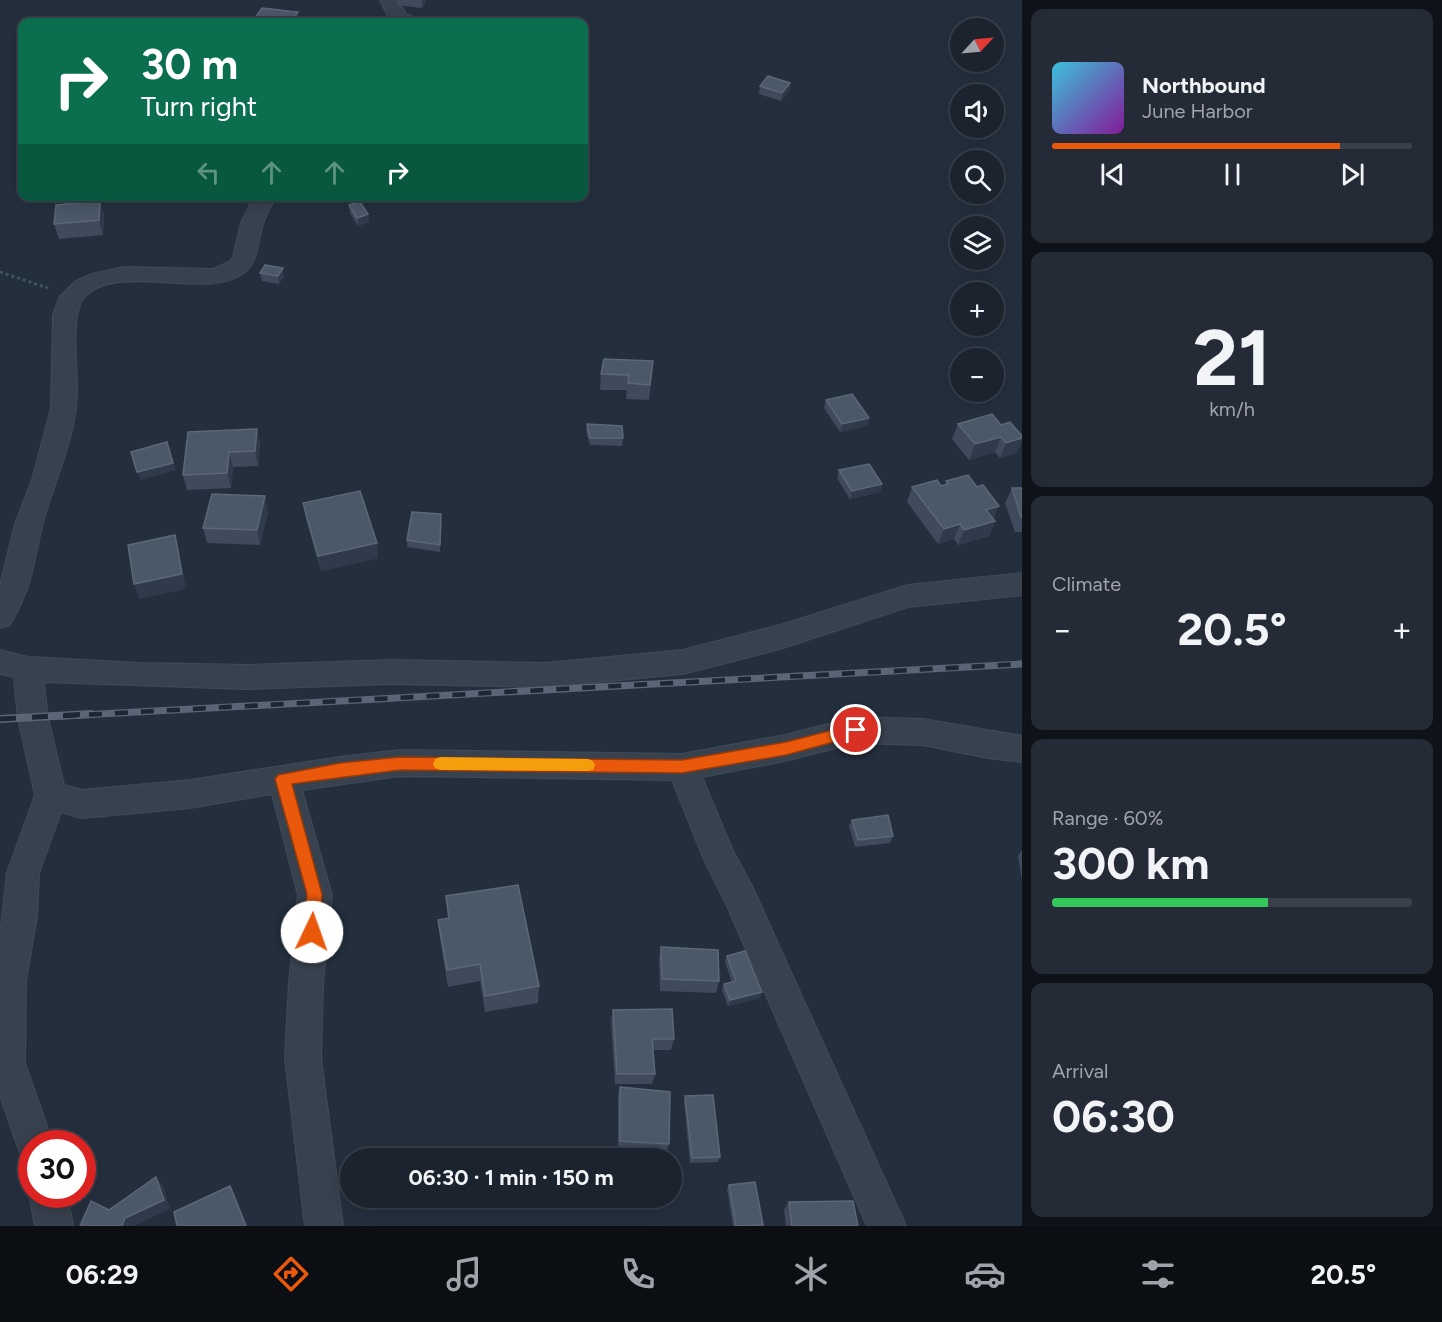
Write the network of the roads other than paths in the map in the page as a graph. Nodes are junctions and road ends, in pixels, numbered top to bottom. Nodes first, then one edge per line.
1 (389, 0) edge
2 (398, 18) edge
3 (263, 201) edge
4 (1022, 584) edge
5 (0, 617) edge
6 (14, 665) edge
7 (1022, 749) edge
8 (682, 766) junction
9 (283, 779) junction
10 (51, 795) junction
11 (30, 1130) edge
12 (51, 1208) edge
13 (54, 1226) edge
14 (324, 1226) edge
15 (887, 1226) edge

1 - 2 street
3 - 5 street
4 - 6 street
6 - 10 street
7 - 8 street
8 - 9 street
8 - 15 street
9 - 10 street
9 - 14 street
10 - 11 street
12 - 13 street

